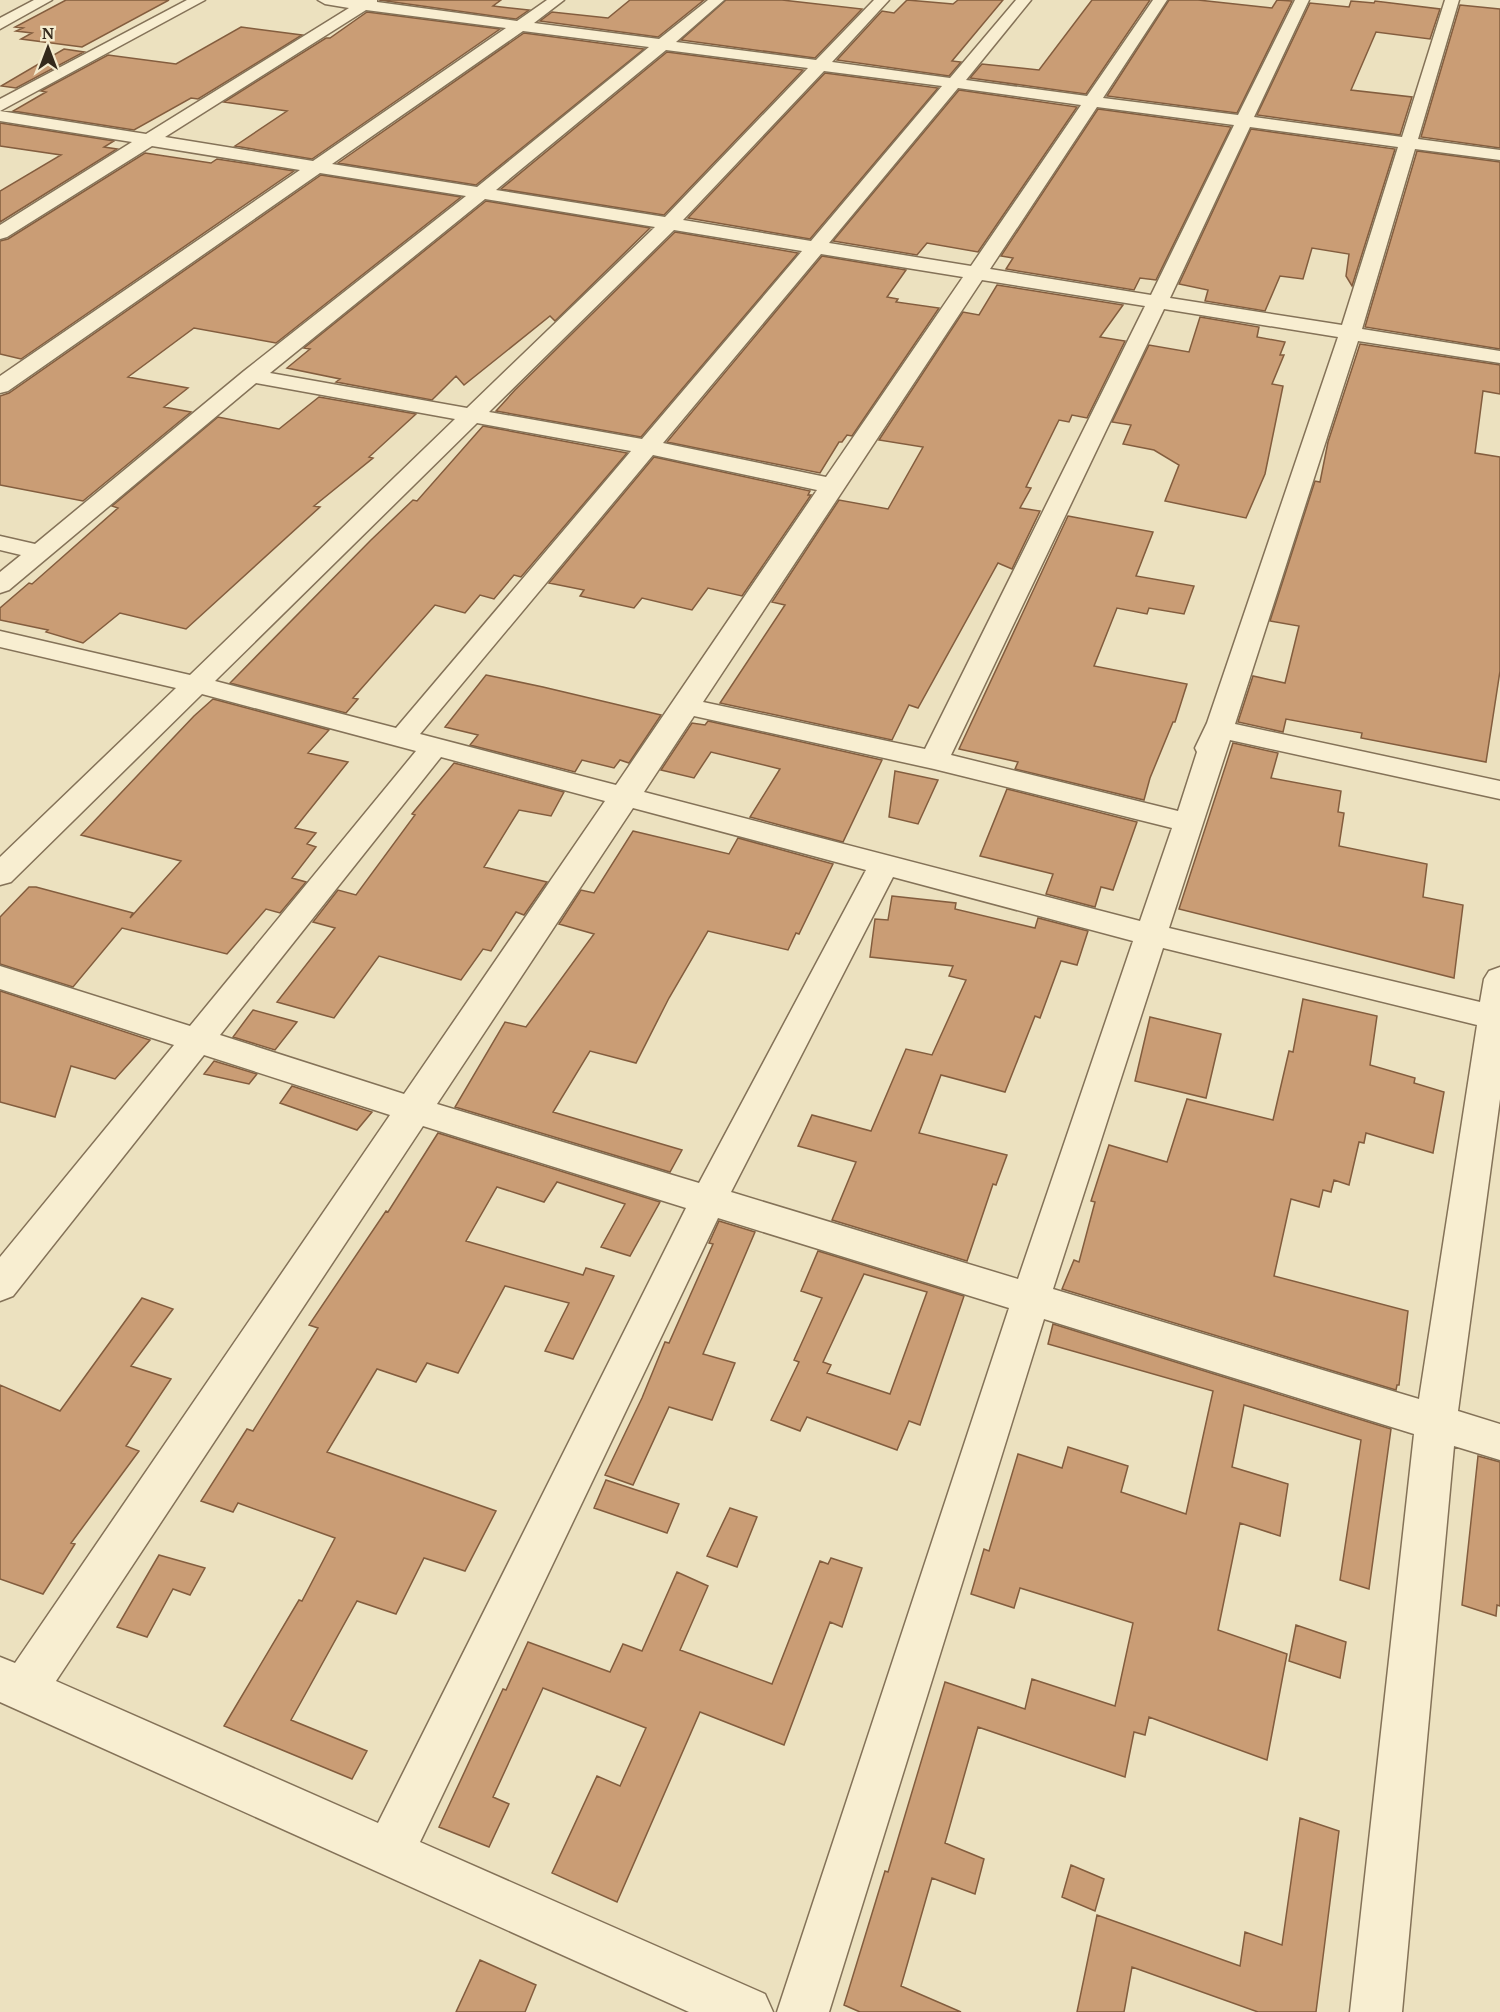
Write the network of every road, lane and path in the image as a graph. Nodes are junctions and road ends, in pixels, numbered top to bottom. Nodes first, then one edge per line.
1 (45, 0) edge
2 (198, 0) edge
3 (324, 0) edge
4 (557, 0) edge
5 (717, 0) edge
6 (882, 0) edge
7 (1024, 0) edge
8 (1160, 0) edge
9 (1302, 0) edge
10 (1452, 0) edge
11 (368, 3) edge
12 (0, 24) edge
13 (518, 27) junction
14 (660, 46) junction
15 (818, 67) junction
16 (954, 84) junction
17 (1091, 102) junction
18 (0, 106) edge
19 (0, 116) edge
20 (1243, 122) junction
21 (151, 141) junction
22 (1408, 143) junction
23 (1500, 155) edge
24 (315, 168) junction
25 (480, 194) junction
26 (668, 225) junction
27 (0, 232) edge
28 (816, 249) junction
29 (977, 274) junction
30 (1157, 303) junction
31 (1350, 334) junction
32 (1500, 357) edge
33 (252, 376) junction
34 (0, 386) edge
35 (470, 416) junction
36 (647, 447) junction
37 (833, 486) junction
38 (0, 543) edge
39 (39, 552) junction
40 (0, 585) edge
41 (0, 639) edge
42 (195, 684) junction
43 (685, 706) junction
44 (1217, 729) junction
45 (402, 738) junction
46 (434, 747) junction
47 (934, 760) junction
48 (1500, 790) edge
49 (624, 796) junction
50 (1181, 821) junction
51 (884, 864) junction
52 (0, 875) edge
53 (1150, 934) junction
54 (0, 977) edge
55 (1497, 998) edge
56 (197, 1040) junction
57 (414, 1110) junction
58 (709, 1199) junction
59 (0, 1285) edge
60 (1031, 1298) junction
61 (1436, 1422) junction
62 (1500, 1443) edge
63 (12, 1684) edge
64 (389, 1853) junction
65 (747, 2012) edge
66 (803, 2012) edge
67 (1376, 2012) edge

1 - 12 street
2 - 18 street
3 - 11 street
4 - 13 street
5 - 14 street
6 - 15 street
7 - 16 street
8 - 17 street
9 - 20 street
10 - 22 street
11 - 13 street
11 - 21 street
13 - 14 street
13 - 24 street
14 - 15 street
14 - 25 street
15 - 16 street
15 - 26 street
16 - 17 street
16 - 28 street
17 - 20 street
17 - 29 street
19 - 21 street
20 - 22 street
20 - 30 street
21 - 24 street
21 - 27 street
22 - 23 street
22 - 31 street
24 - 25 street
24 - 34 street
25 - 26 street
25 - 33 street
26 - 28 street
26 - 35 street
28 - 29 street
28 - 36 street
29 - 30 street
29 - 37 street
30 - 31 street
30 - 47 street
31 - 32 street
31 - 44 street
33 - 35 street
33 - 39 street
35 - 36 street
35 - 42 street
36 - 37 street
36 - 45 street
37 - 43 street
38 - 39 street
39 - 40 street
41 - 42 street
42 - 45 street
42 - 52 street
43 - 47 street
43 - 49 street
44 - 48 street
44 - 50 street
44 - 53 street
45 - 46 street
46 - 49 street
46 - 56 street
47 - 50 street
49 - 51 street
49 - 57 street
50 - 53 street
51 - 53 street
51 - 58 street
53 - 55 street
53 - 60 street
54 - 56 street
55 - 61 street
56 - 57 street
56 - 59 street
57 - 58 street
57 - 63 street
58 - 60 street
58 - 64 street
60 - 61 street
60 - 66 street
61 - 62 street
61 - 67 street
63 - 64 street
64 - 65 street

